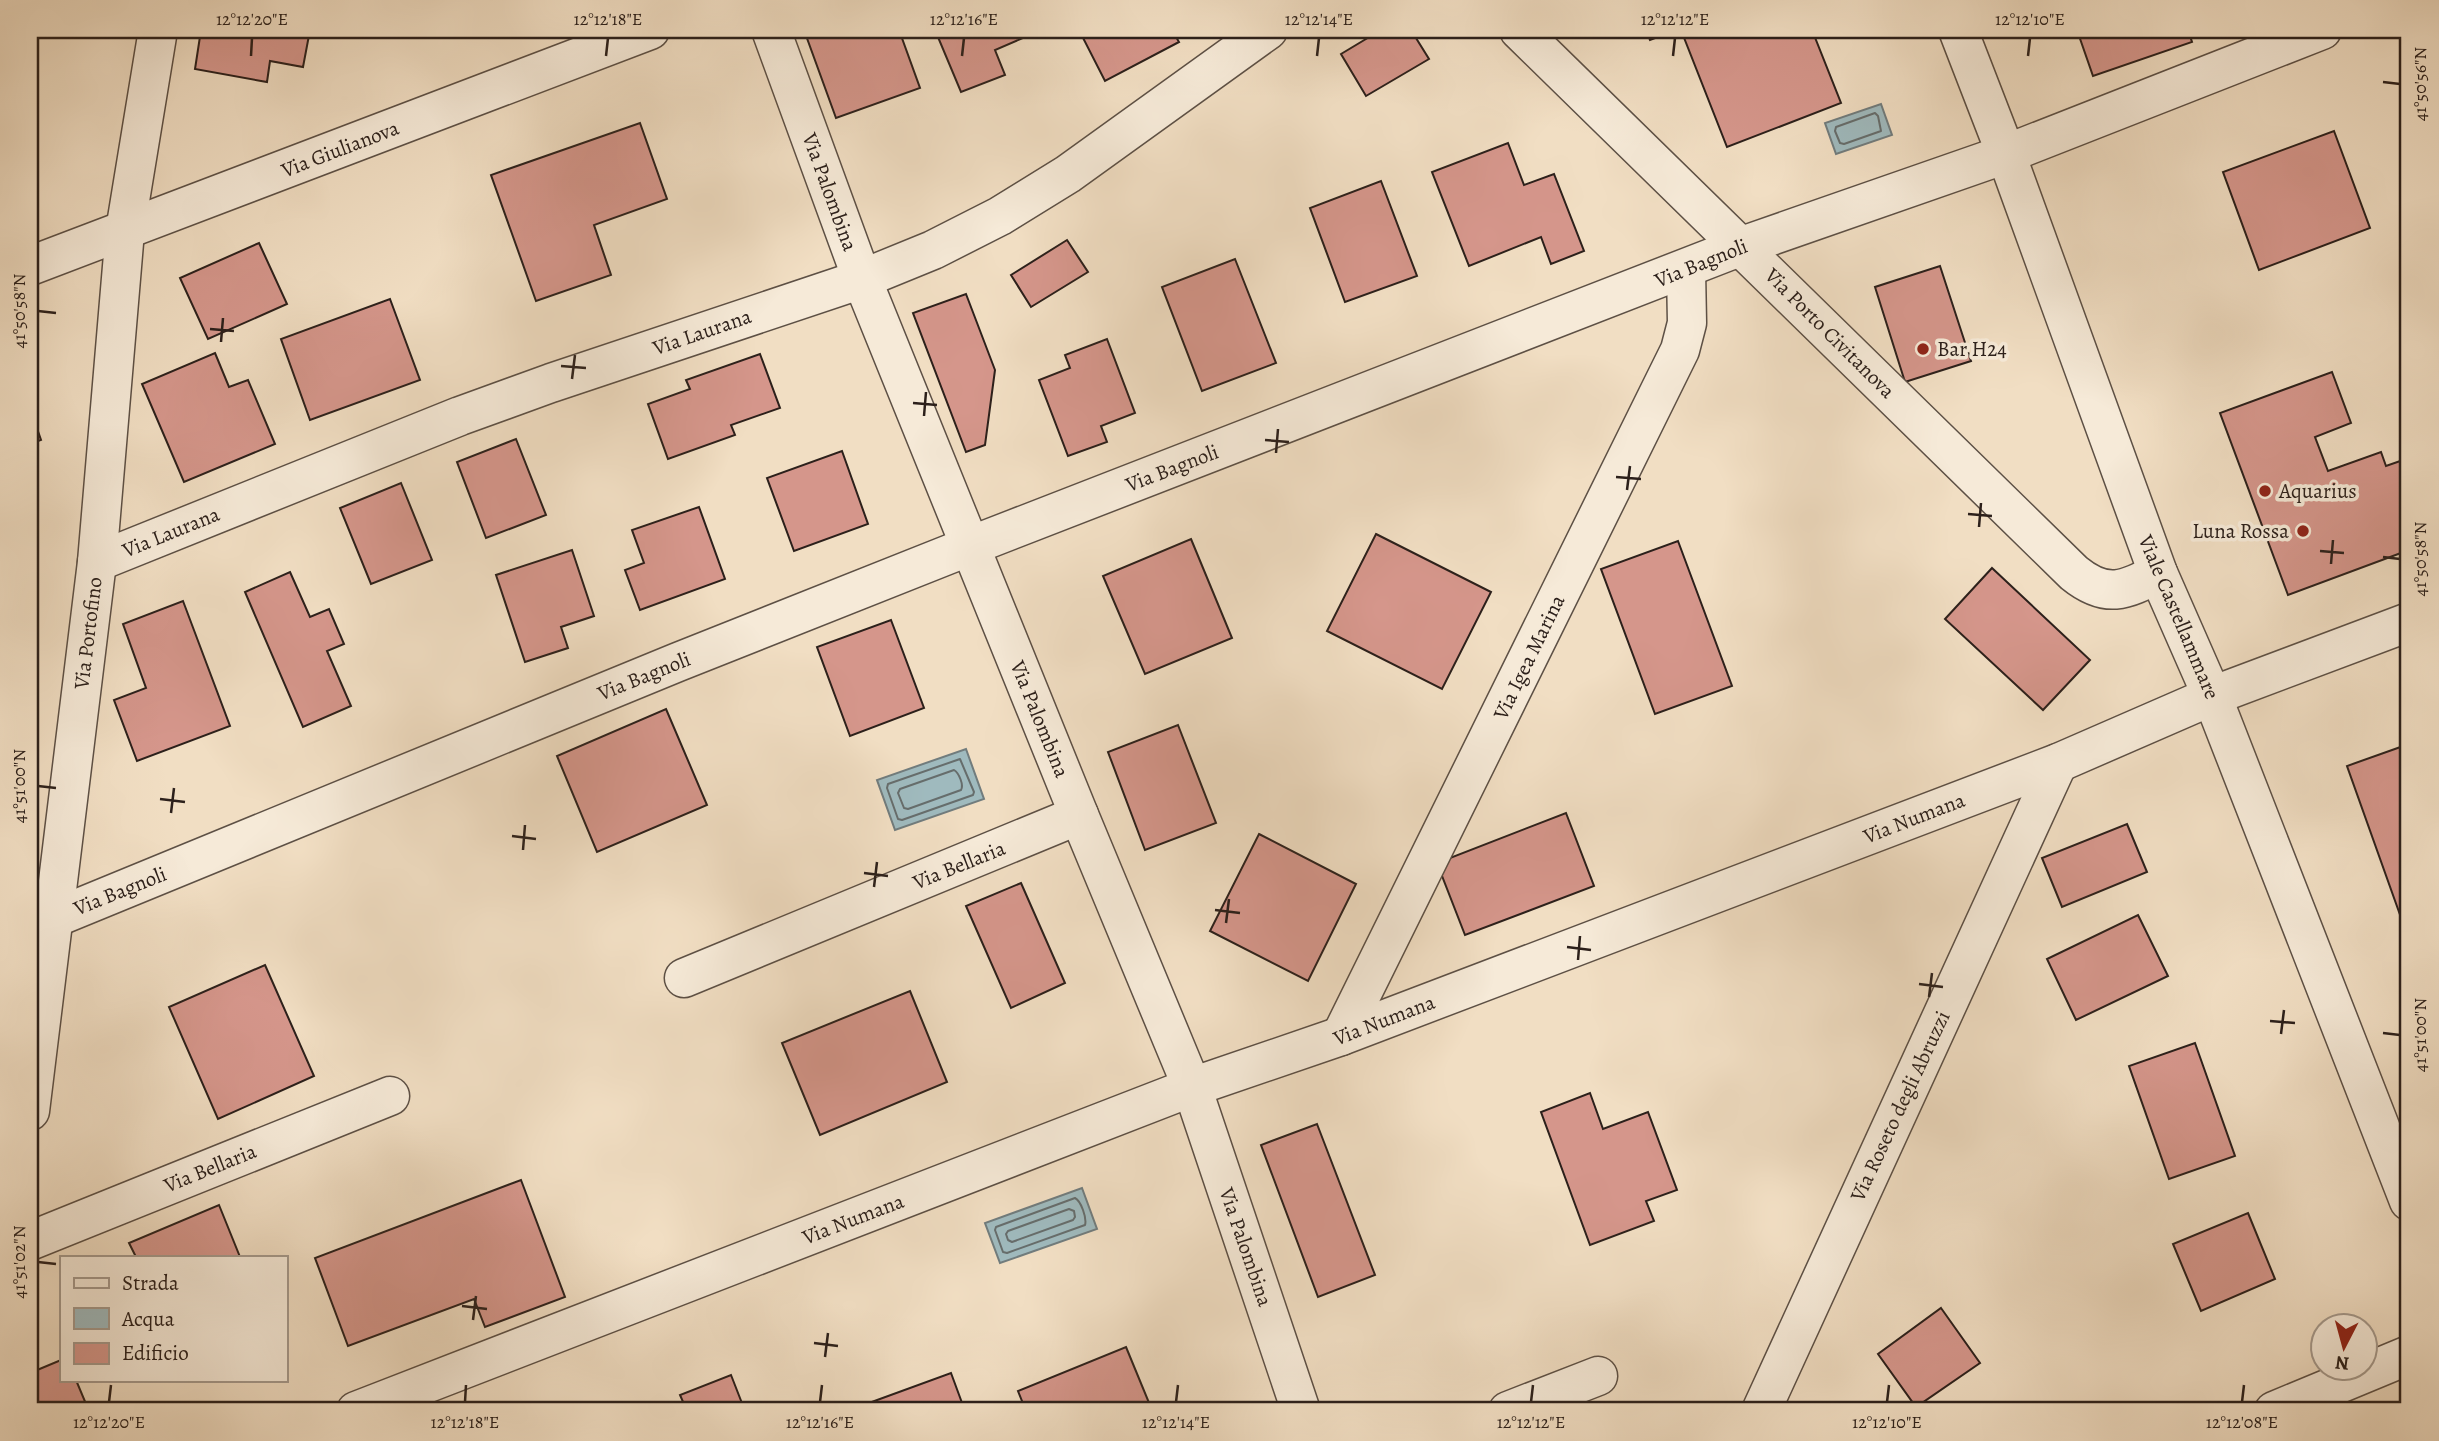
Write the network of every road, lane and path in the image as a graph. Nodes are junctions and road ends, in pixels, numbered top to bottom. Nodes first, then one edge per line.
1 (158, 30) edge
2 (650, 30) edge
3 (771, 30) edge
4 (1268, 30) edge
5 (1520, 30) edge
6 (1958, 30) edge
7 (2322, 30) edge
8 (2006, 154) junction
9 (125, 231) junction
10 (1742, 246) junction
11 (30, 266) edge
12 (1686, 270) junction
13 (862, 279) junction
14 (970, 546) junction
15 (97, 562) junction
16 (2158, 573) junction
17 (2409, 622) edge
18 (2212, 695) junction
19 (2058, 763) junction
20 (1079, 815) junction
21 (41, 924) edge
22 (684, 978) dead end
23 (1341, 1036) junction
24 (1192, 1087) junction
25 (390, 1096) dead end
26 (30, 1111) edge
27 (2409, 1201) edge
28 (30, 1241) edge
29 (2409, 1355) edge
30 (1598, 1377) dead end
31 (356, 1411) edge
32 (1301, 1411) edge
33 (1508, 1411) edge
34 (1761, 1411) edge
35 (2274, 1411) edge

1 - 9 street, Via Portofino
2 - 9 street, Via Giulianova
3 - 13 street, Via Palombina
4 - 13 street, Via Laurana
5 - 10 street, Via Porto Civitanova
6 - 8 street, Viale Castellammare
7 - 8 street, Via Bagnoli
8 - 10 street, Via Bagnoli
8 - 16 street, Viale Castellammare
9 - 11 street, Via Giulianova
9 - 15 street, Via Portofino
10 - 12 street, Via Bagnoli
10 - 16 street, Via Porto Civitanova
12 - 14 street, Via Bagnoli
12 - 23 street, Via Igea Marina
13 - 14 street, Via Palombina
13 - 15 street, Via Laurana
14 - 20 street, Via Palombina
14 - 21 street, Via Bagnoli
15 - 21 street, Via Portofino
16 - 18 street, Viale Castellammare
17 - 18 street, Via Numana
18 - 19 street, Via Numana
18 - 27 street, Viale Castellammare
19 - 23 street, Via Numana
19 - 34 street, Via Roseto degli Abruzzi
20 - 22 street, Via Bellaria
20 - 24 street, Via Palombina
21 - 26 street, Via Portofino
23 - 24 street, Via Numana
24 - 31 street, Via Numana
24 - 32 street, Via Palombina
25 - 28 street, Via Bellaria
29 - 35 street
30 - 33 street

